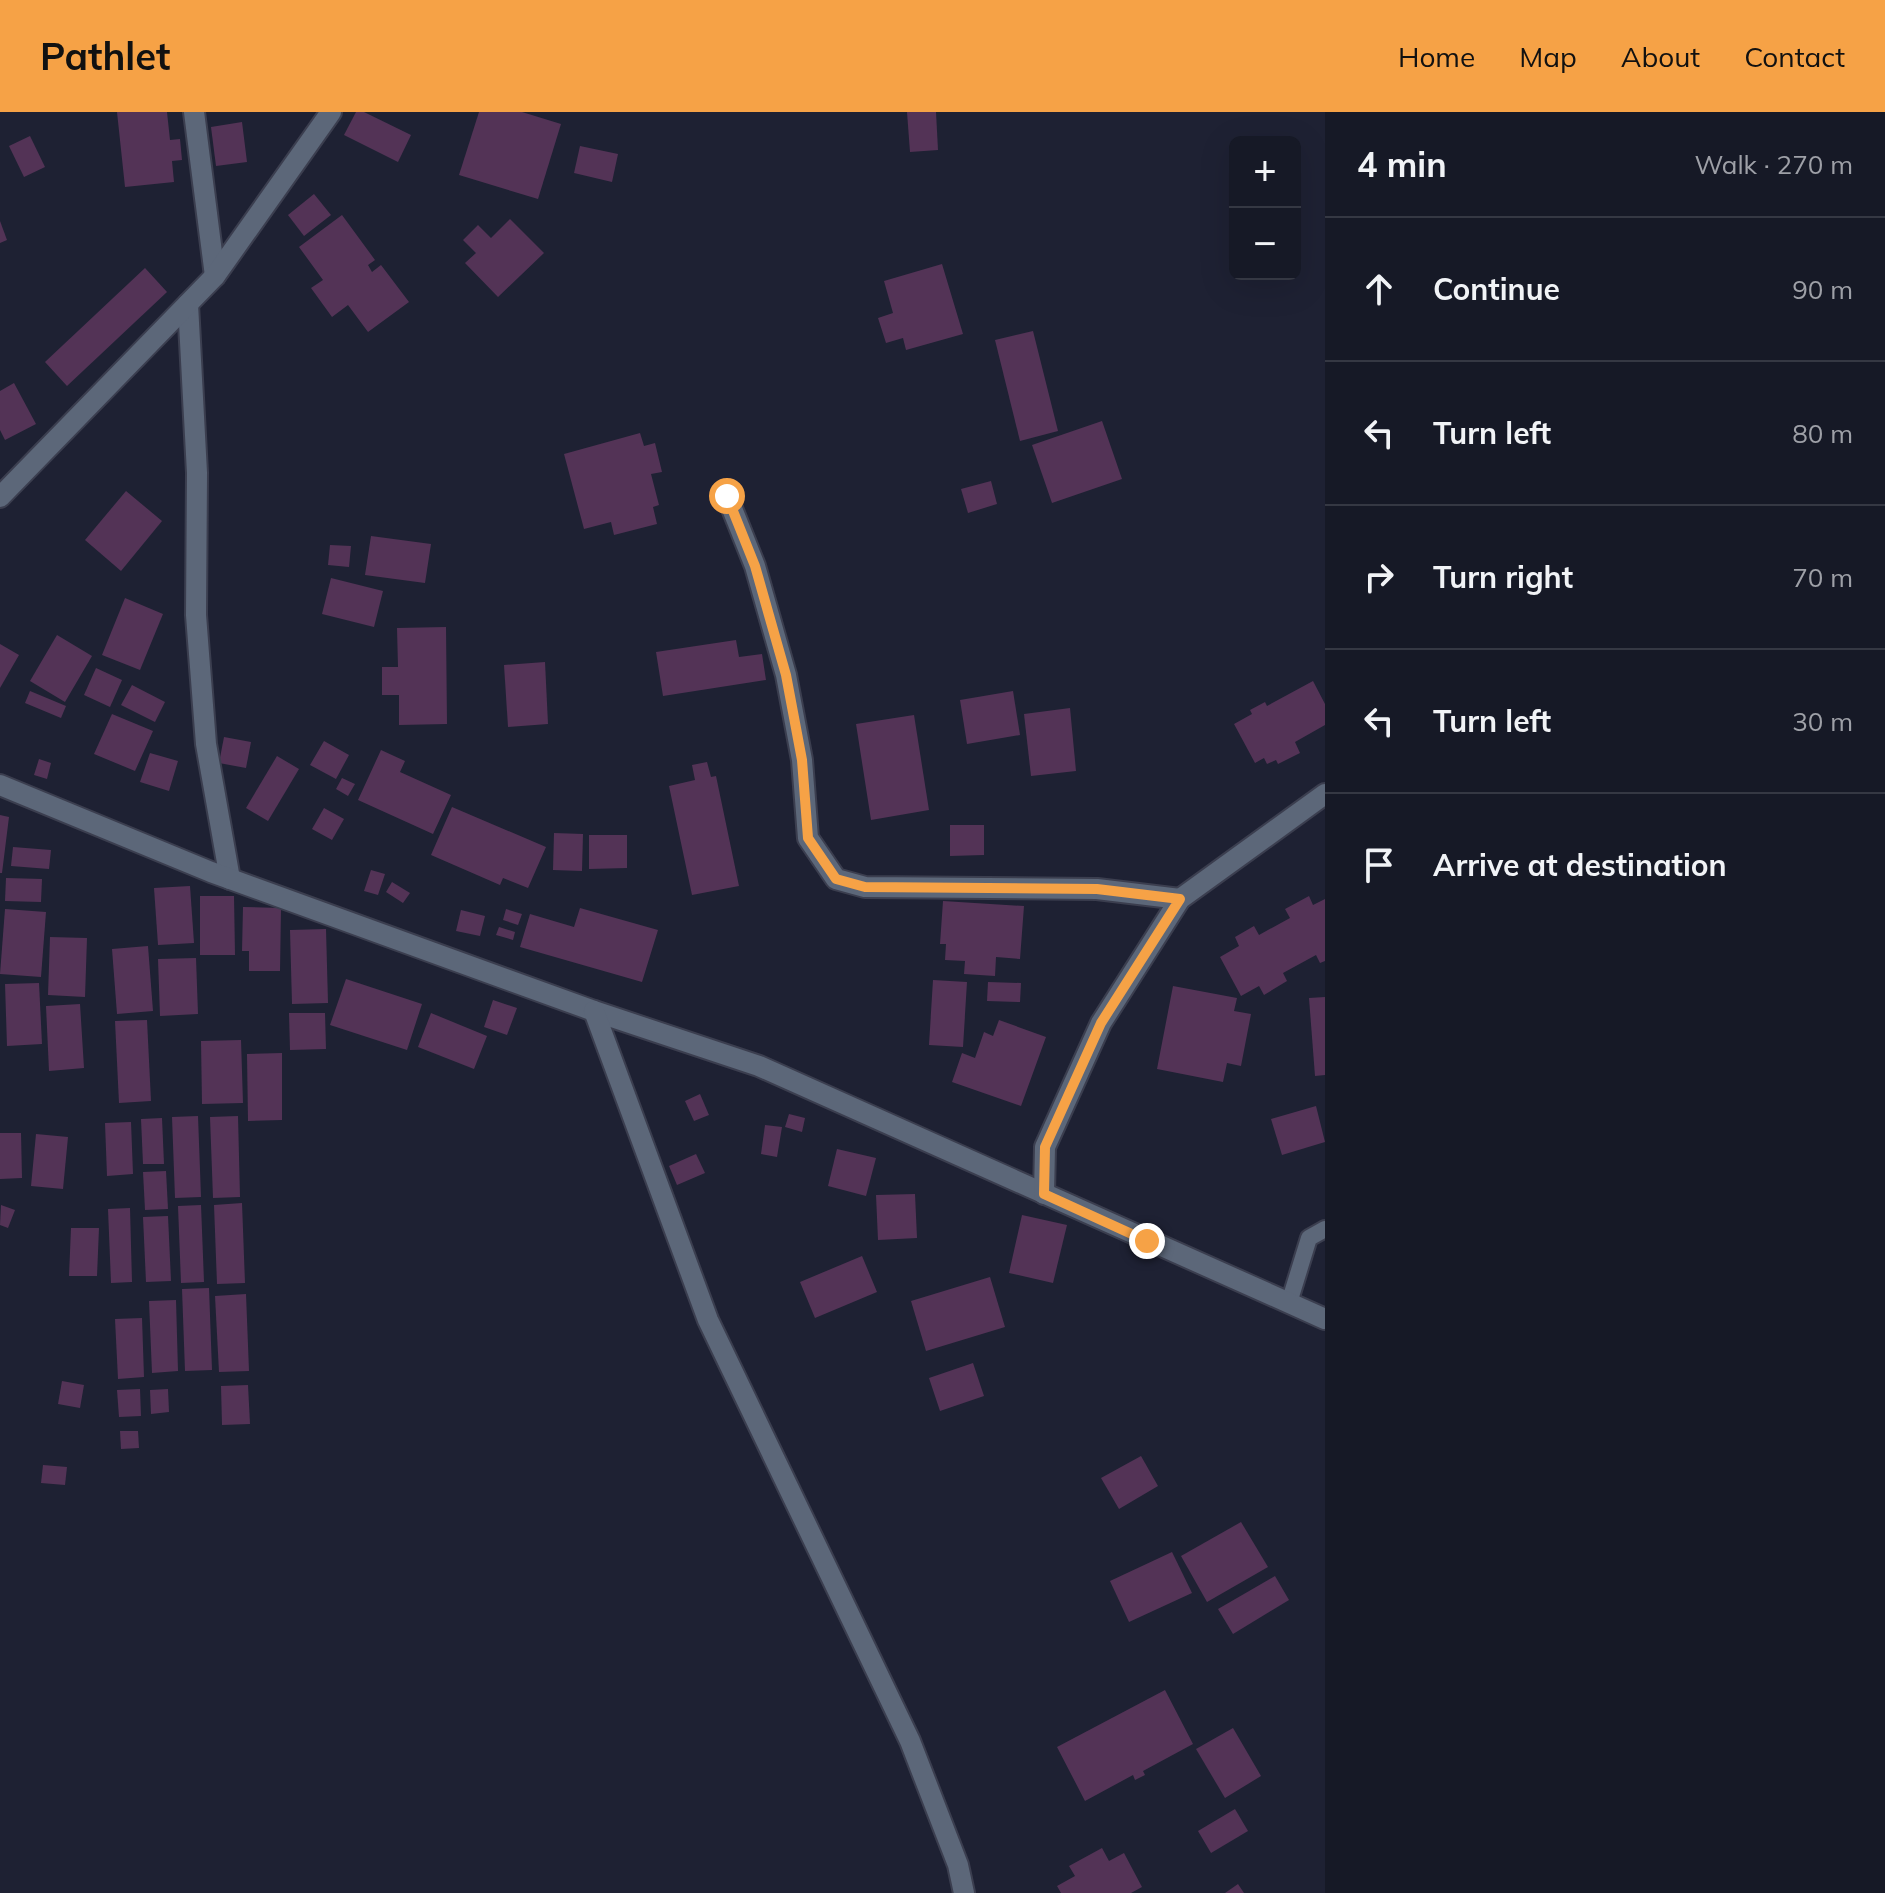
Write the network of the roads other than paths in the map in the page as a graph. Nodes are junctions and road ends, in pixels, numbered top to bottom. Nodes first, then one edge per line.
1 (194, 112) edge
2 (331, 112) edge
3 (215, 276) junction
4 (188, 304) junction
5 (727, 496) dead end
6 (0, 497) edge
7 (0, 785) edge
8 (1325, 794) edge
9 (230, 879) junction
10 (1180, 899) junction
11 (594, 1011) junction
12 (1044, 1194) junction
13 (1325, 1229) edge
14 (1289, 1303) junction
15 (1325, 1319) edge
16 (964, 1893) edge

1 - 3 street
2 - 3 street
3 - 4 street
4 - 6 street
4 - 9 street
5 - 10 street
7 - 9 street
8 - 10 street
9 - 11 street
10 - 12 street
11 - 12 street
11 - 16 street
12 - 14 street
13 - 14 lane
14 - 15 street

